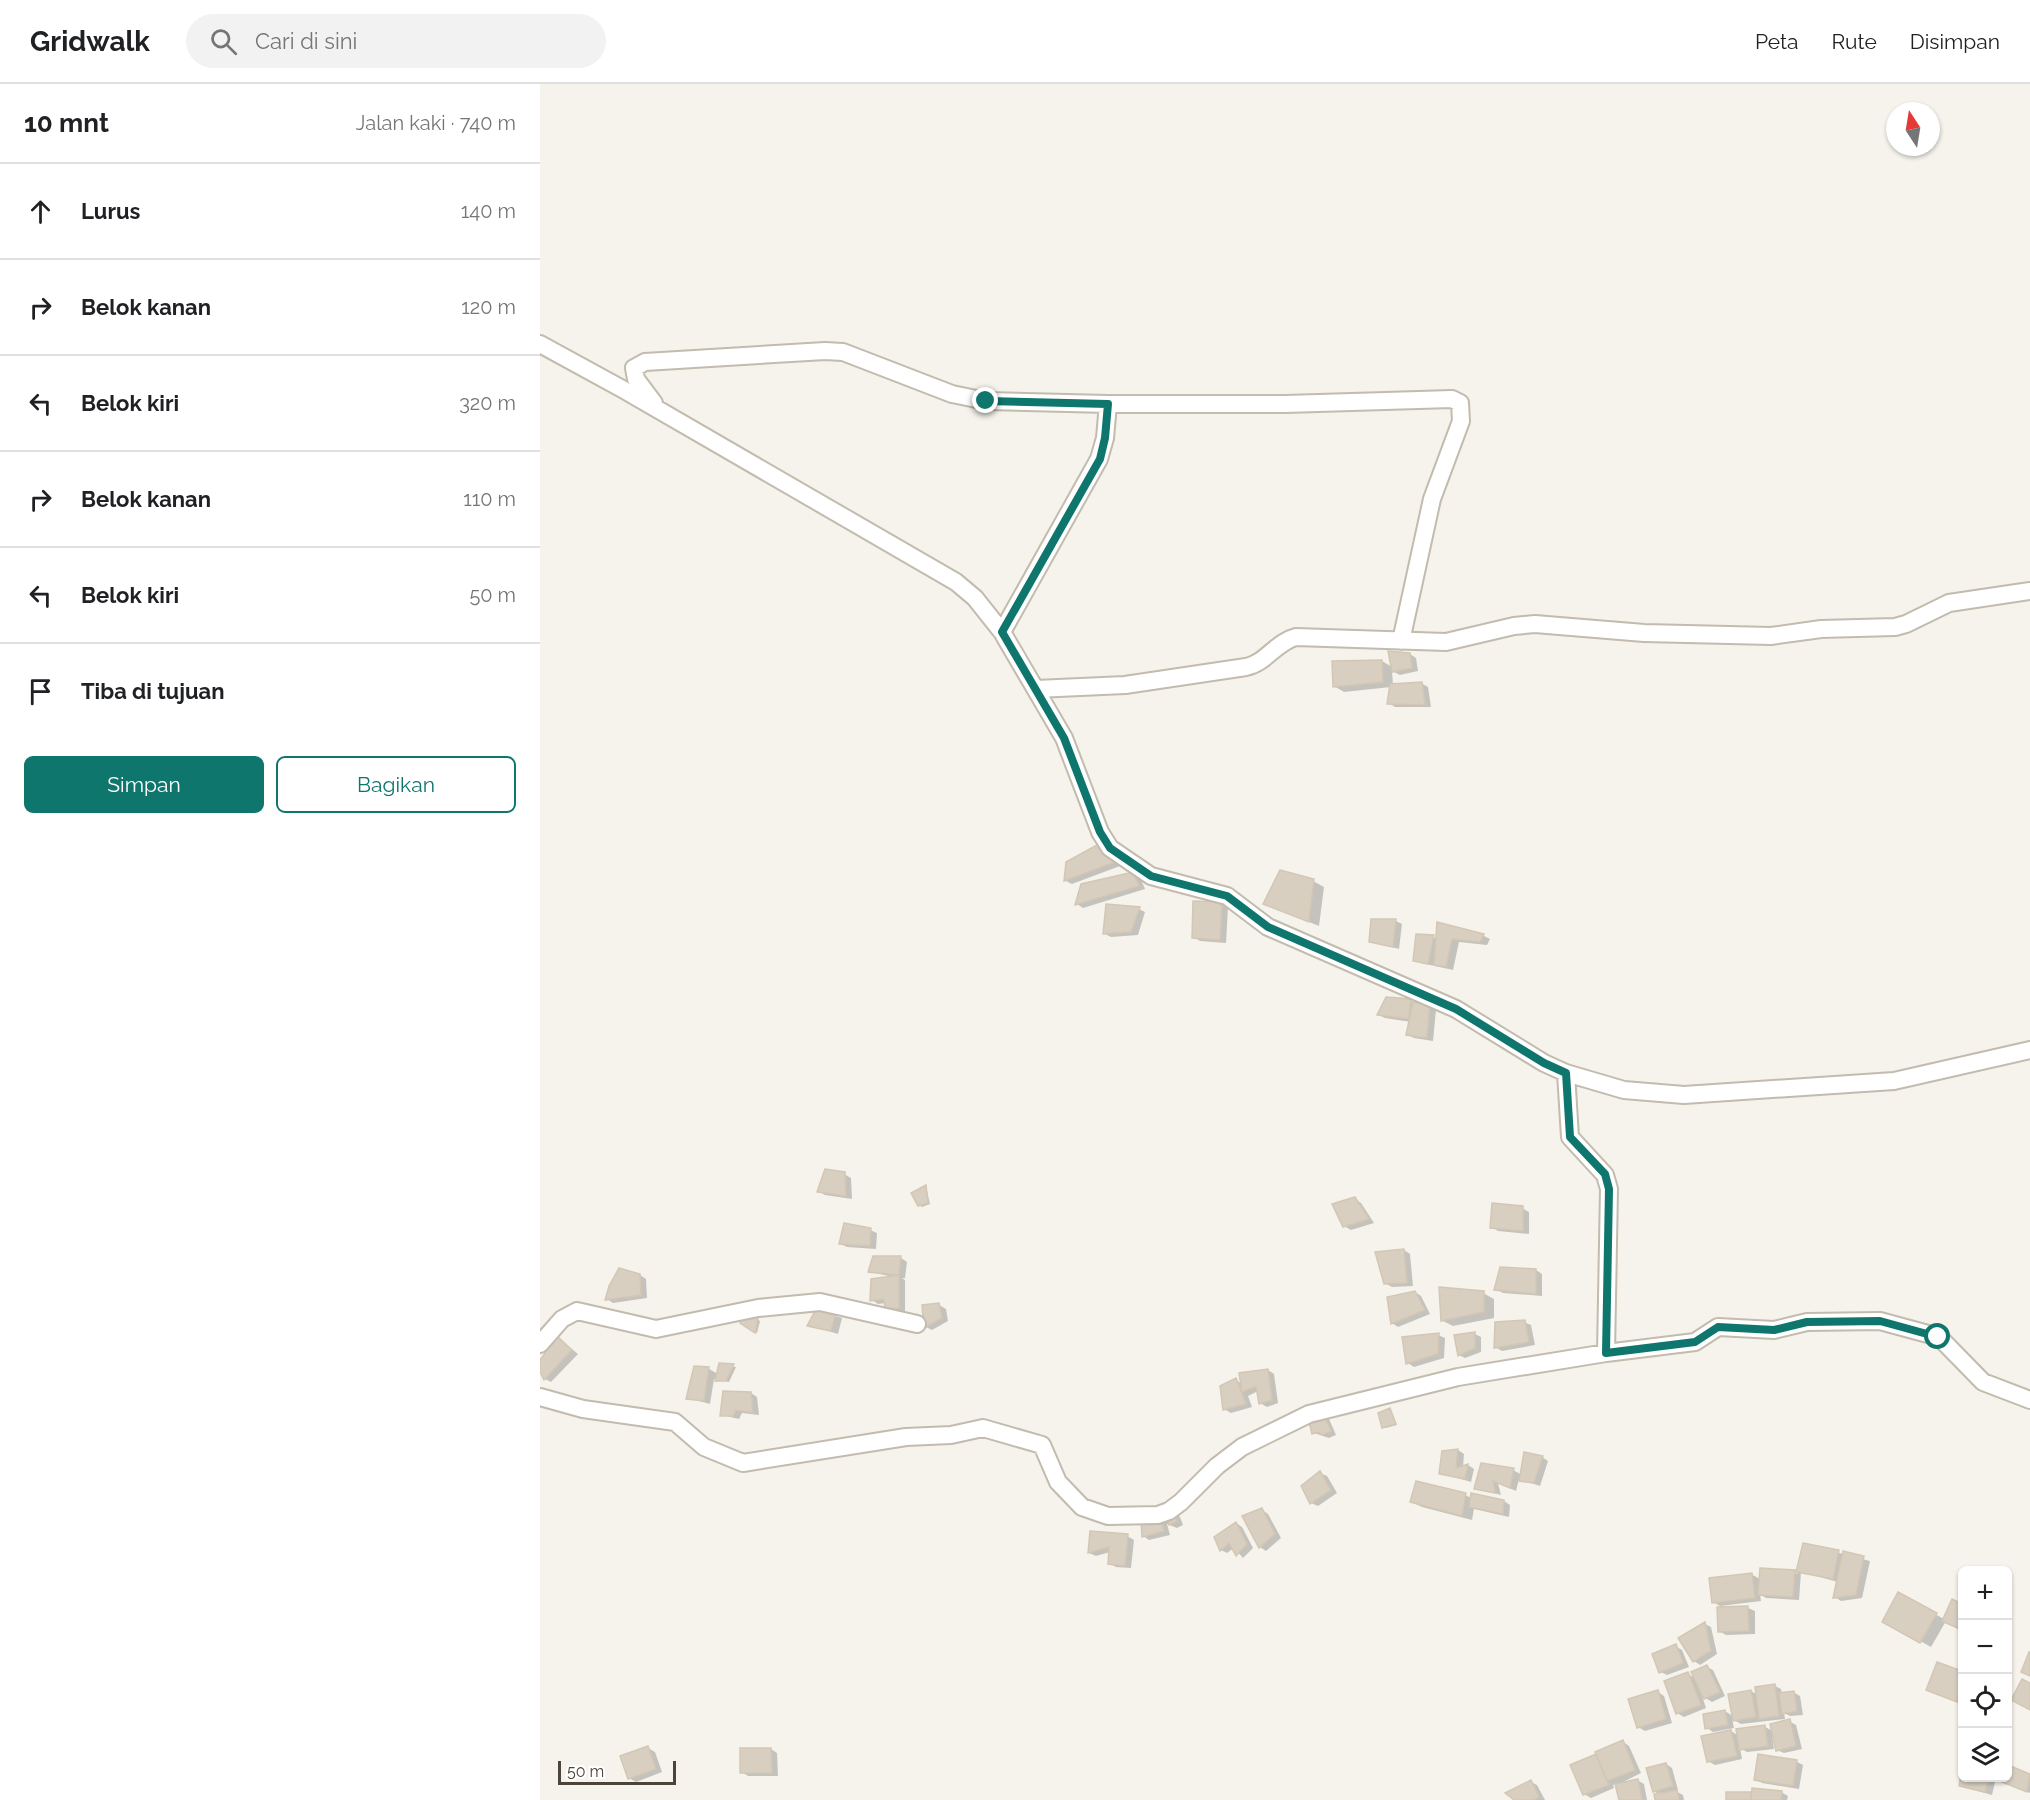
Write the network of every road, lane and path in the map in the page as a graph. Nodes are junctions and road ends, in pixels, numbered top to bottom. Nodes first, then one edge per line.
1 (540, 345) edge
2 (1108, 404) junction
3 (660, 411) junction
4 (2030, 591) edge
5 (1002, 632) junction
6 (1401, 641) junction
7 (1036, 689) junction
8 (2030, 1050) edge
9 (1566, 1073) junction
10 (917, 1324) dead end
11 (540, 1344) edge
12 (1606, 1353) junction
13 (540, 1397) edge
14 (2030, 1400) edge

1 - 3 street
2 - 3 street
2 - 5 street
2 - 6 street
3 - 5 street
4 - 6 street
5 - 7 street
6 - 7 street
7 - 9 street
8 - 9 street
9 - 12 street
10 - 11 street
12 - 13 street
12 - 14 street

